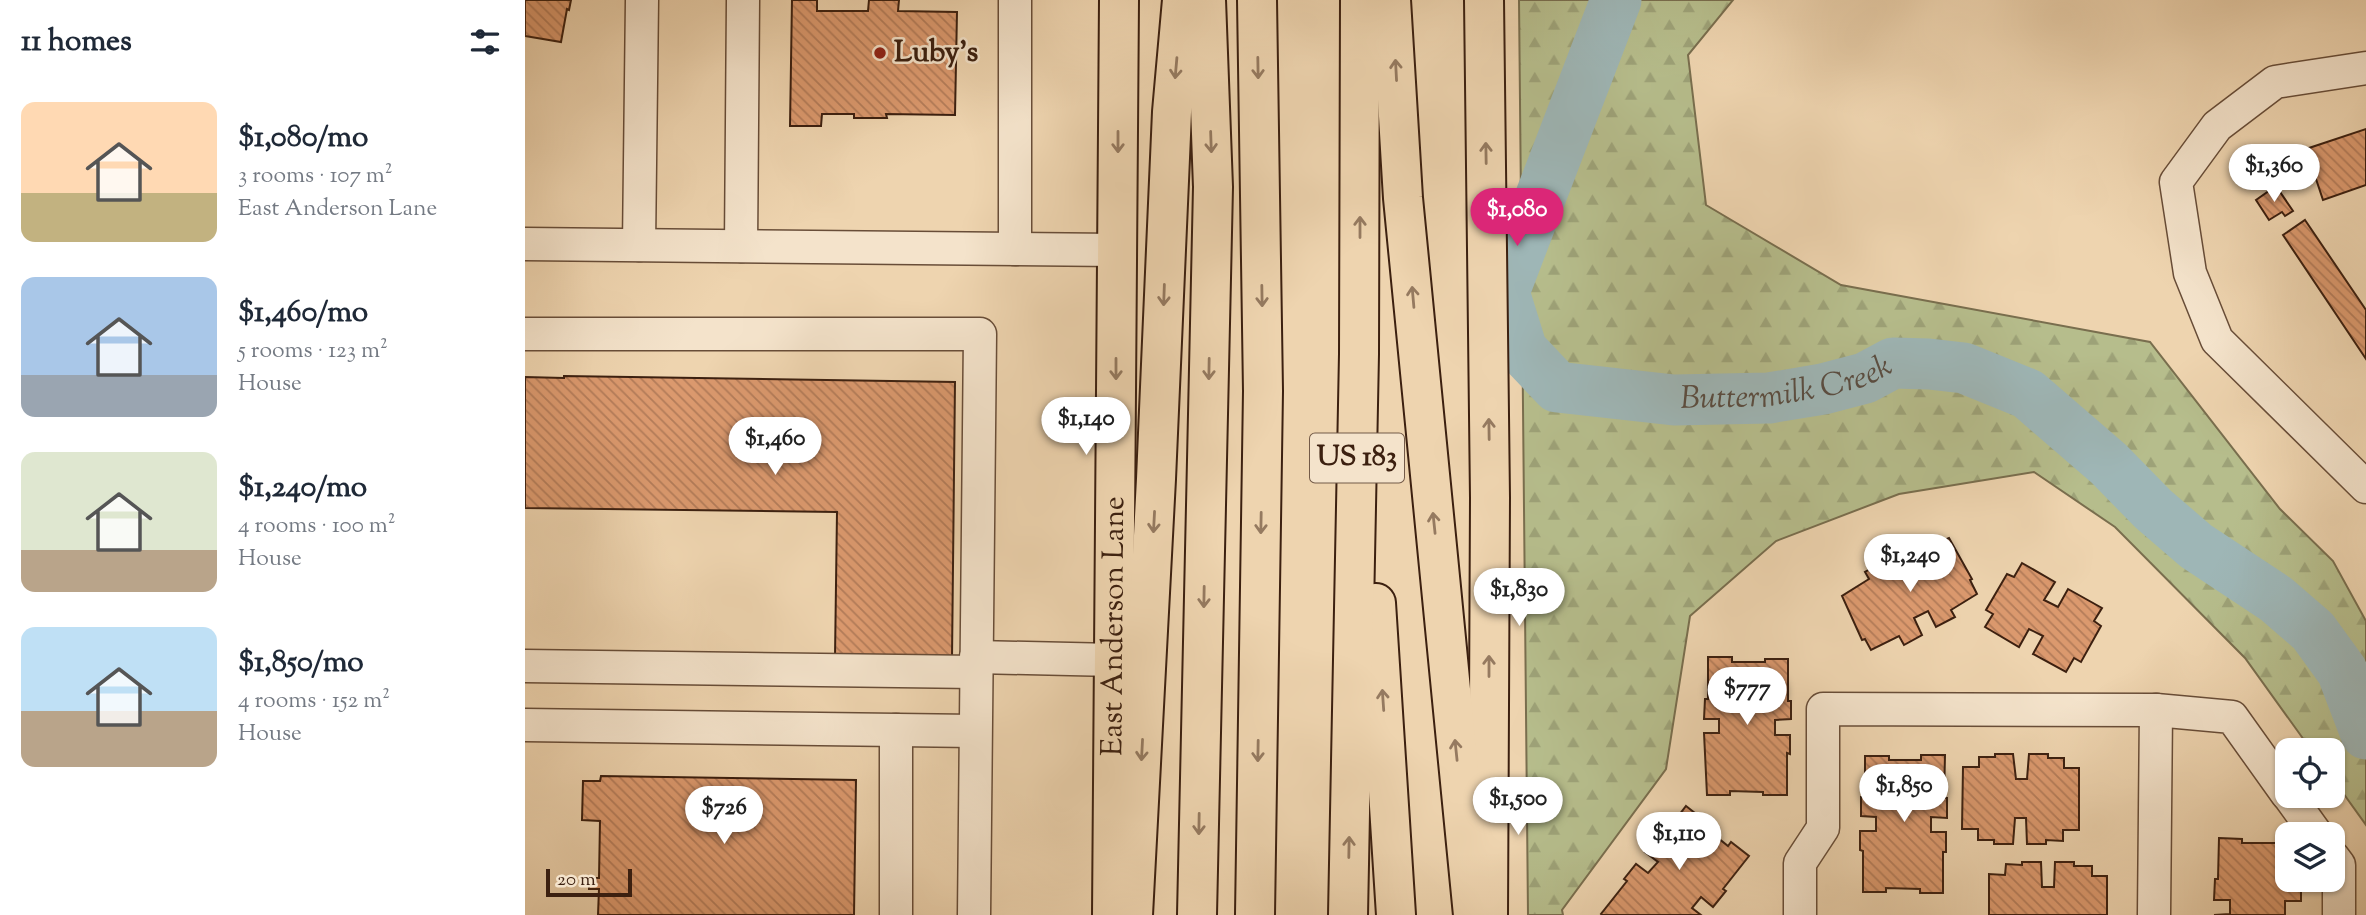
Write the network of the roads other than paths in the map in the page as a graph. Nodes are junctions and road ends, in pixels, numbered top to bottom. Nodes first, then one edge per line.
1 (642, 0) edge
2 (743, 0) edge
3 (1015, 0) edge
4 (1119, 0) edge
5 (1182, 0) edge
6 (1206, 0) edge
7 (1257, 0) edge
8 (1360, 0) edge
9 (1391, 0) edge
10 (1484, 0) edge
11 (2366, 68) edge
12 (525, 244) edge
13 (639, 245) junction
14 (741, 246) junction
15 (1015, 249) junction
16 (1117, 250) junction
17 (525, 334) edge
18 (1359, 354) junction
19 (2366, 487) edge
20 (1114, 660) junction
21 (976, 665) junction
22 (525, 666) edge
23 (2156, 710) junction
24 (525, 725) edge
25 (896, 730) junction
26 (975, 731) junction
27 (2275, 777) edge
28 (2339, 892) edge
29 (895, 915) edge
30 (974, 915) edge
31 (1112, 915) edge
32 (1133, 915) edge
33 (1197, 915) edge
34 (1255, 915) edge
35 (1348, 915) edge
36 (1396, 915) edge
37 (1473, 915) edge
38 (1488, 915) edge
39 (1800, 915) edge
40 (2154, 915) edge
41 (2339, 915) edge

1 - 13 lane
2 - 14 lane
3 - 15 lane
4 -> 16 main road, East Anderson Lane
5 -> 32 main road
6 -> 33 main road
7 -> 34 main road
18 -> 8 main road, US 183
37 -> 9 main road
38 -> 10 main road
11 - 19 lane
12 - 13 lane
13 - 14 lane
14 - 15 lane
15 - 16 lane
16 -> 20 main road, East Anderson Lane
17 - 21 lane
35 -> 18 main road, US 183
36 -> 18 main road
20 - 21 lane
20 - 31 main road, East Anderson Lane
21 - 22 lane
21 - 26 lane
23 - 27 lane
23 - 39 lane
23 - 40 lane
24 - 25 lane
25 - 26 lane
25 - 29 lane
26 - 30 lane
28 - 41 lane

